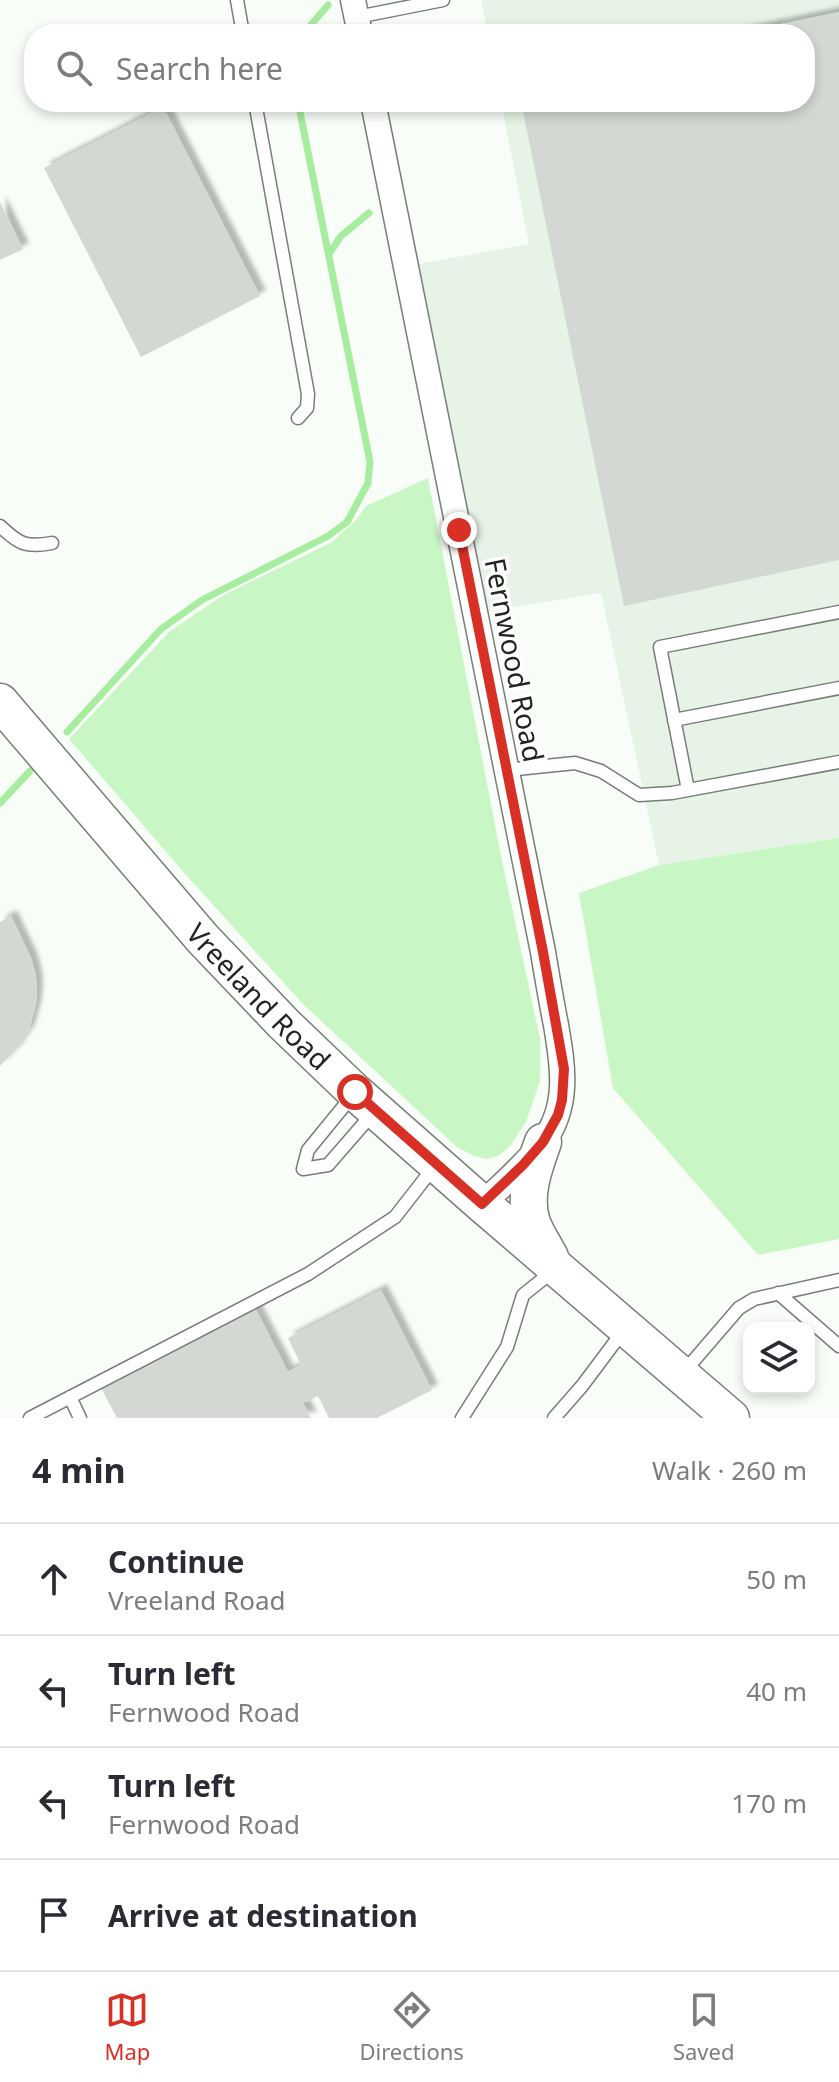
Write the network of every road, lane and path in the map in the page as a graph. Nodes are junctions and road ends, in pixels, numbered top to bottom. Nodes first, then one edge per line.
1 (237, 0) edge
2 (443, 0) edge
3 (357, 17) edge
4 (241, 24) edge
5 (257, 112) edge
6 (375, 112) edge
7 (298, 418) dead end
8 (0, 526) edge
9 (52, 543) dead end
10 (839, 612) edge
11 (839, 688) edge
12 (0, 702) edge
13 (674, 720) junction
14 (839, 762) edge
15 (507, 770) junction
16 (688, 790) junction
17 (365, 1101) junction
18 (543, 1142) junction
19 (436, 1164) junction
20 (482, 1204) junction
21 (557, 1269) junction
22 (839, 1280) edge
23 (778, 1293) junction
24 (626, 1328) junction
25 (839, 1346) edge
26 (681, 1375) junction
27 (70, 1397) junction
28 (30, 1418) edge
29 (80, 1418) edge
30 (462, 1418) edge
31 (554, 1418) edge
32 (731, 1418) edge

1 - 4 lane
2 - 3 lane
5 - 7 lane
6 - 15 street, Fernwood Road
8 - 9 lane
10 - 13 lane
11 - 13 lane
12 - 17 street, Vreeland Road
13 - 16 lane
14 - 16 lane
15 - 16 lane
15 - 18 street, Fernwood Road
17 - 17 lane
17 - 19 street, Vreeland Road
18 - 20 street, Fernwood Road
18 - 21 street
19 - 20 street, Vreeland Road
19 - 27 lane
20 - 21 street, Vreeland Road
21 - 24 street, Vreeland Road
21 - 30 lane
22 - 23 lane
23 - 25 lane
23 - 26 lane
24 - 26 street, Vreeland Road
24 - 31 lane
26 - 32 street, Vreeland Road
27 - 28 lane
27 - 29 lane

